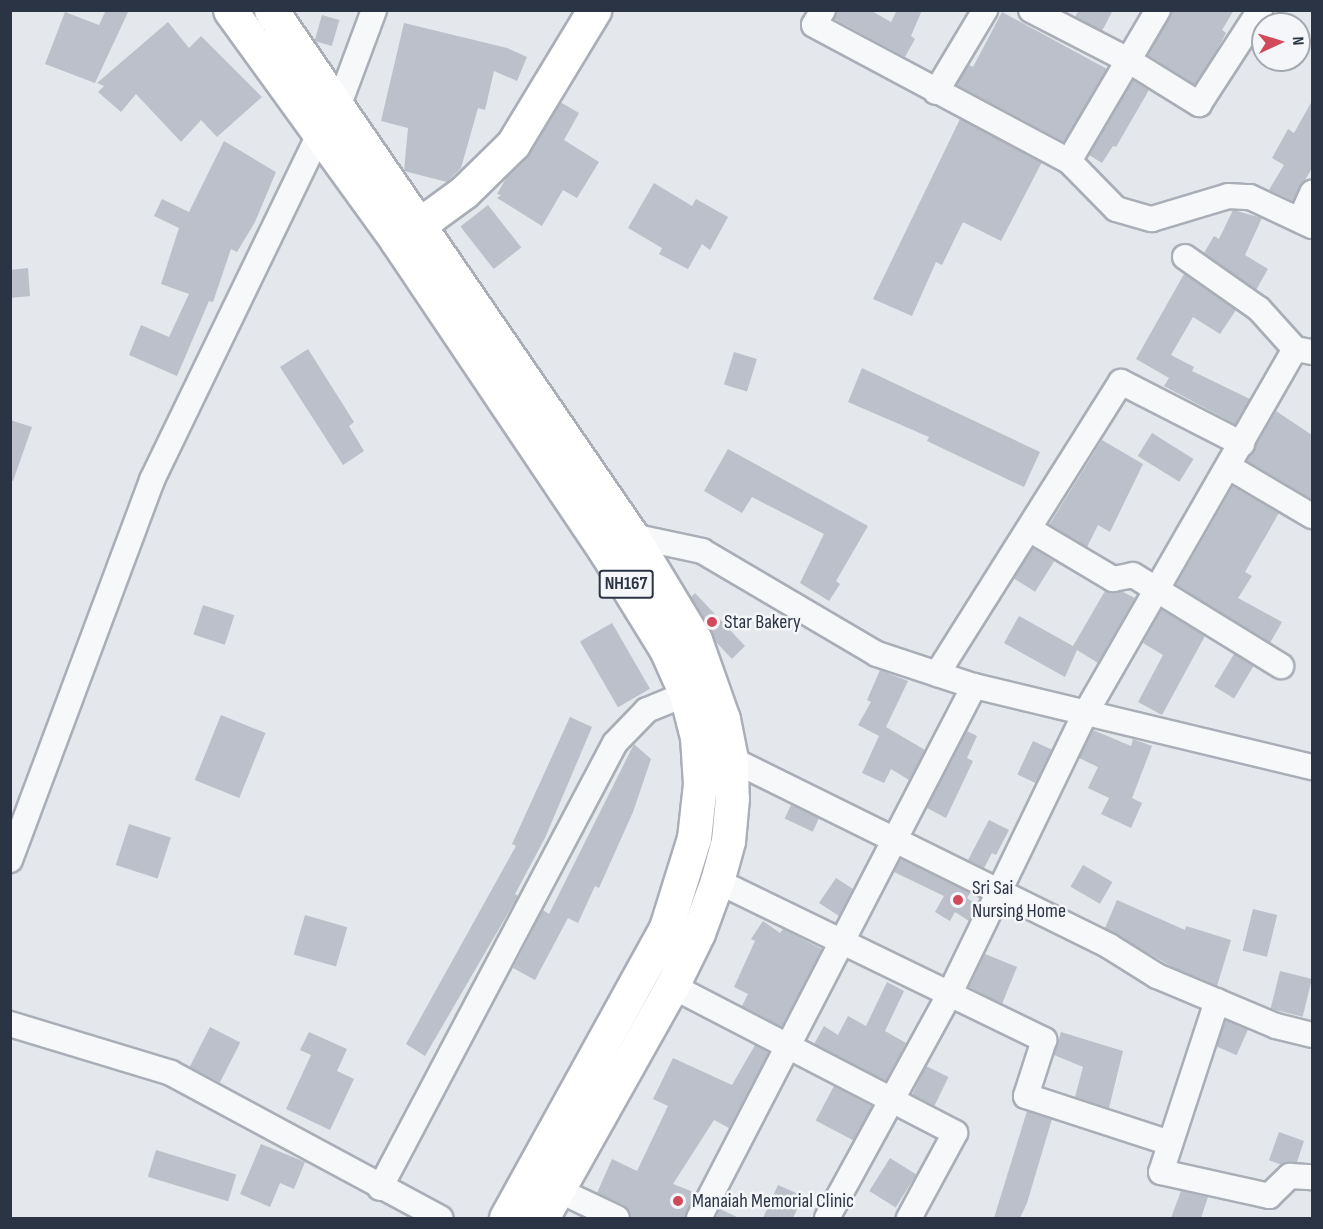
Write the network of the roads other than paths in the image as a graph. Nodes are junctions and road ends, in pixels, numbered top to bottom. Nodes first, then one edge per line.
1 (230, 10) edge
2 (271, 10) edge
3 (374, 10) edge
4 (594, 10) edge
5 (823, 10) edge
6 (985, 10) edge
7 (1031, 10) edge
8 (1158, 10) edge
9 (1260, 10) edge
10 (1128, 60) junction
11 (936, 92) junction
12 (329, 119) junction
13 (1069, 161) junction
14 (1312, 193) edge
15 (1306, 223) edge
16 (407, 234) junction
17 (1185, 257) dead end
18 (1304, 351) edge
19 (522, 403) junction
20 (1242, 444) junction
21 (1228, 467) junction
22 (1312, 516) edge
23 (1029, 529) junction
24 (632, 536) junction
25 (1157, 590) junction
26 (1281, 666) dead end
27 (937, 674) junction
28 (974, 686) junction
29 (686, 694) junction
30 (1085, 714) junction
31 (731, 759) junction
32 (1312, 767) edge
33 (895, 839) junction
34 (10, 860) edge
35 (717, 881) junction
36 (1000, 892) junction
37 (842, 941) junction
38 (672, 986) junction
39 (950, 993) junction
40 (1217, 1001) junction
41 (10, 1023) edge
42 (1312, 1035) edge
43 (788, 1047) junction
44 (894, 1100) junction
45 (1170, 1143) junction
46 (1312, 1177) edge
47 (380, 1188) junction
48 (558, 1190) junction
49 (440, 1218) edge
50 (506, 1218) edge
51 (542, 1218) edge
52 (617, 1218) edge
53 (699, 1218) edge
54 (827, 1218) edge
55 (909, 1218) edge

1 - 12 main road, NH167
2 - 12 main road, NH167
3 - 12 street
4 - 16 main road
5 - 11 street
6 - 11 street
7 - 10 street
8 - 10 street
9 - 10 street
10 - 13 street
11 - 13 street
12 - 16 main road, NH167
12 - 34 street
13 - 15 street
14 - 15 street
16 - 19 main road, NH167
17 - 18 street
18 - 20 street
19 - 24 main road, NH167
19 - 29 main road, NH167
20 - 21 street
20 - 23 street
21 - 22 street
21 - 25 street
23 - 25 street
23 - 27 street
24 - 27 street
24 - 31 main road, NH167
25 - 26 street
25 - 30 street
27 - 28 street
28 - 30 street
28 - 33 street
29 - 47 street
29 - 50 main road, NH167
30 - 32 street
30 - 36 street
31 - 33 street
31 - 35 main road, NH167
33 - 36 street
33 - 37 street
35 - 37 street
35 - 38 main road, NH167
36 - 39 street
36 - 40 street
37 - 39 street
37 - 43 street
38 - 43 street
38 - 48 main road, NH167
39 - 44 street
39 - 45 street
40 - 42 street
40 - 45 street
41 - 47 street
43 - 44 street
43 - 53 street
44 - 54 street
44 - 55 street
45 - 46 street
47 - 49 street
48 - 51 main road, NH167
48 - 52 street

